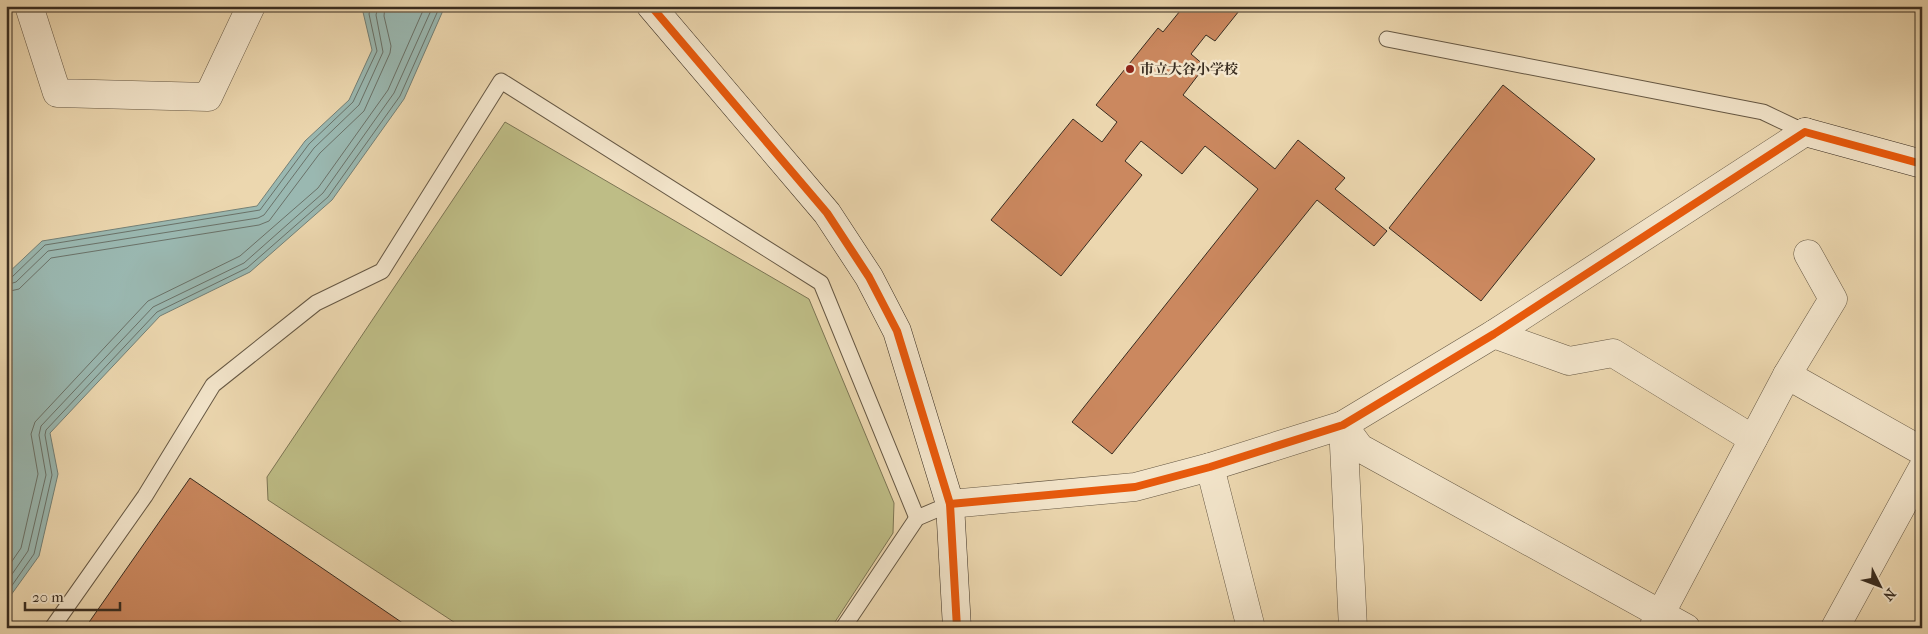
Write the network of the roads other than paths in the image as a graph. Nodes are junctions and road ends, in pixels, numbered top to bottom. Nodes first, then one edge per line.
1 (29, 6) edge
2 (251, 6) edge
3 (651, 6) edge
4 (1387, 39) dead end
5 (1806, 132) junction
6 (1922, 164) edge
7 (1808, 254) dead end
8 (1494, 334) junction
9 (1787, 375) junction
10 (1343, 425) junction
11 (1753, 439) junction
12 (1922, 451) edge
13 (1210, 467) junction
14 (1922, 469) edge
15 (950, 504) junction
16 (917, 518) junction
17 (1657, 621) edge
18 (52, 628) edge
19 (843, 628) edge
20 (957, 628) edge
21 (1251, 628) edge
22 (1353, 628) edge
23 (1686, 628) edge
24 (1835, 628) edge

1 - 2 street
3 - 15 street
4 - 5 lane
5 - 6 street
5 - 8 street
7 - 9 street
8 - 10 street
8 - 11 street
9 - 11 street
9 - 12 street
10 - 13 street
10 - 17 street
10 - 22 street
11 - 17 street
13 - 15 street
13 - 21 street
14 - 24 street
15 - 16 lane
15 - 20 street
16 - 18 lane
16 - 19 lane
17 - 23 street

